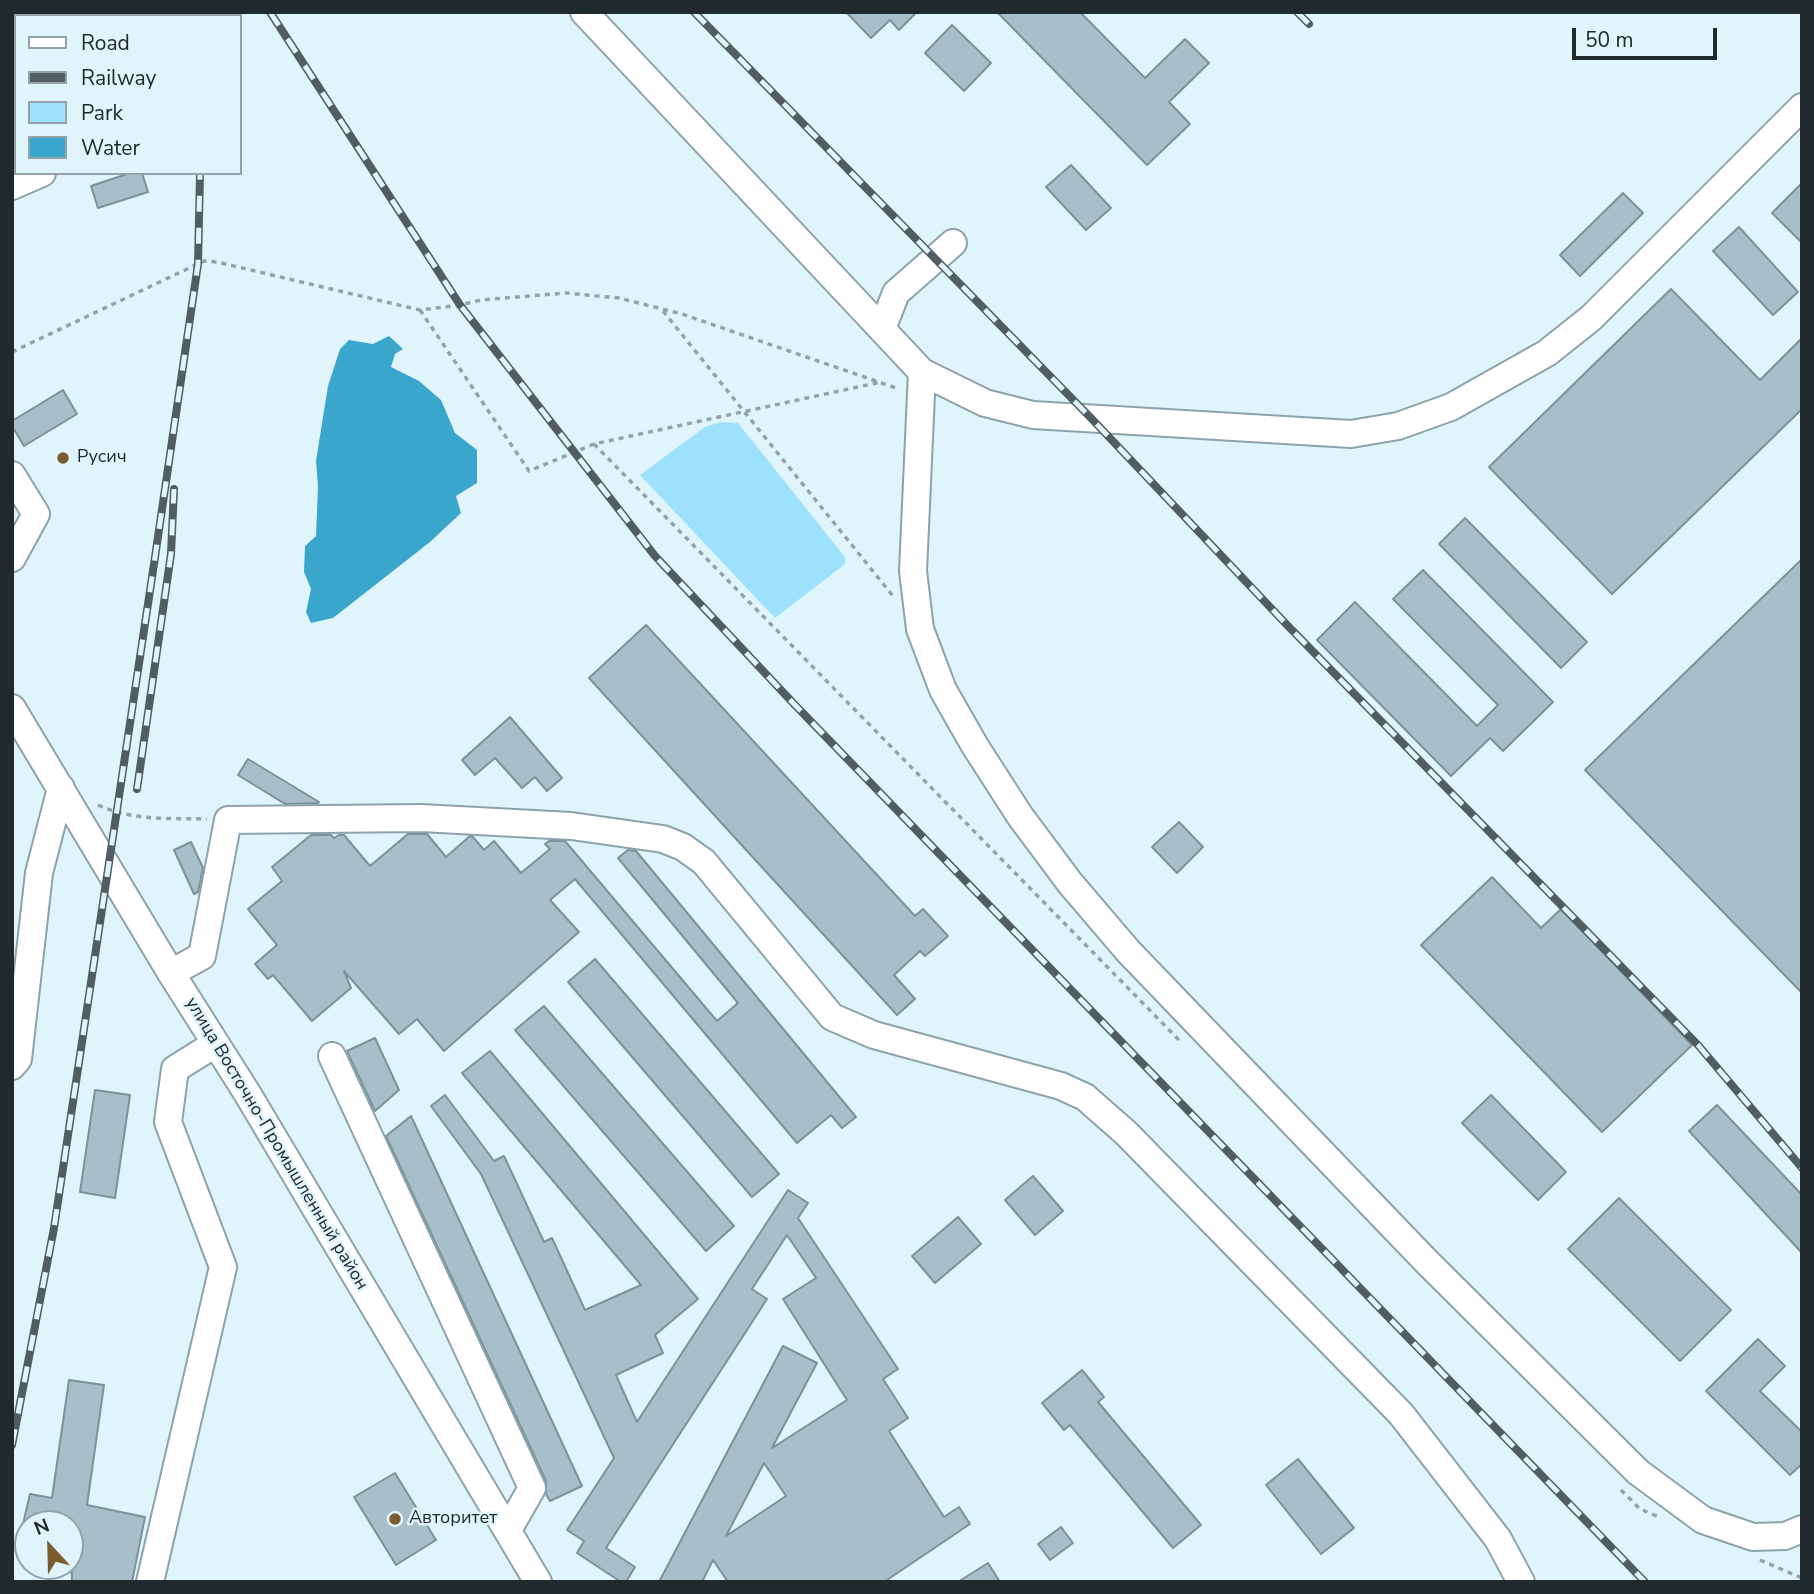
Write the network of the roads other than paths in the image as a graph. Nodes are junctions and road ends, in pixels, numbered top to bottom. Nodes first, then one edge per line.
1 (584, 12) edge
2 (1802, 107) edge
3 (38, 175) edge
4 (12, 186) edge
5 (953, 243) dead end
6 (882, 329) junction
7 (922, 384) junction
8 (12, 475) edge
9 (12, 558) edge
10 (12, 708) edge
11 (61, 788) junction
12 (171, 973) junction
13 (215, 1044) junction
14 (332, 1056) dead end
15 (12, 1066) edge
16 (1802, 1529) edge
17 (508, 1530) junction
18 (150, 1582) edge
19 (538, 1582) edge
20 (1521, 1582) edge

1 - 6 street
2 - 7 street
3 - 4 street
5 - 6 street
6 - 7 street
7 - 16 street
8 - 9 street
10 - 11 street, улица Восточно-Промышленный район
11 - 12 street, улица Восточно-Промышленный район
11 - 15 street
12 - 13 street, улица Восточно-Промышленный район
12 - 20 street
13 - 17 street, улица Восточно-Промышленный район
13 - 18 street
14 - 17 street
17 - 19 street, улица Восточно-Промышленный район

